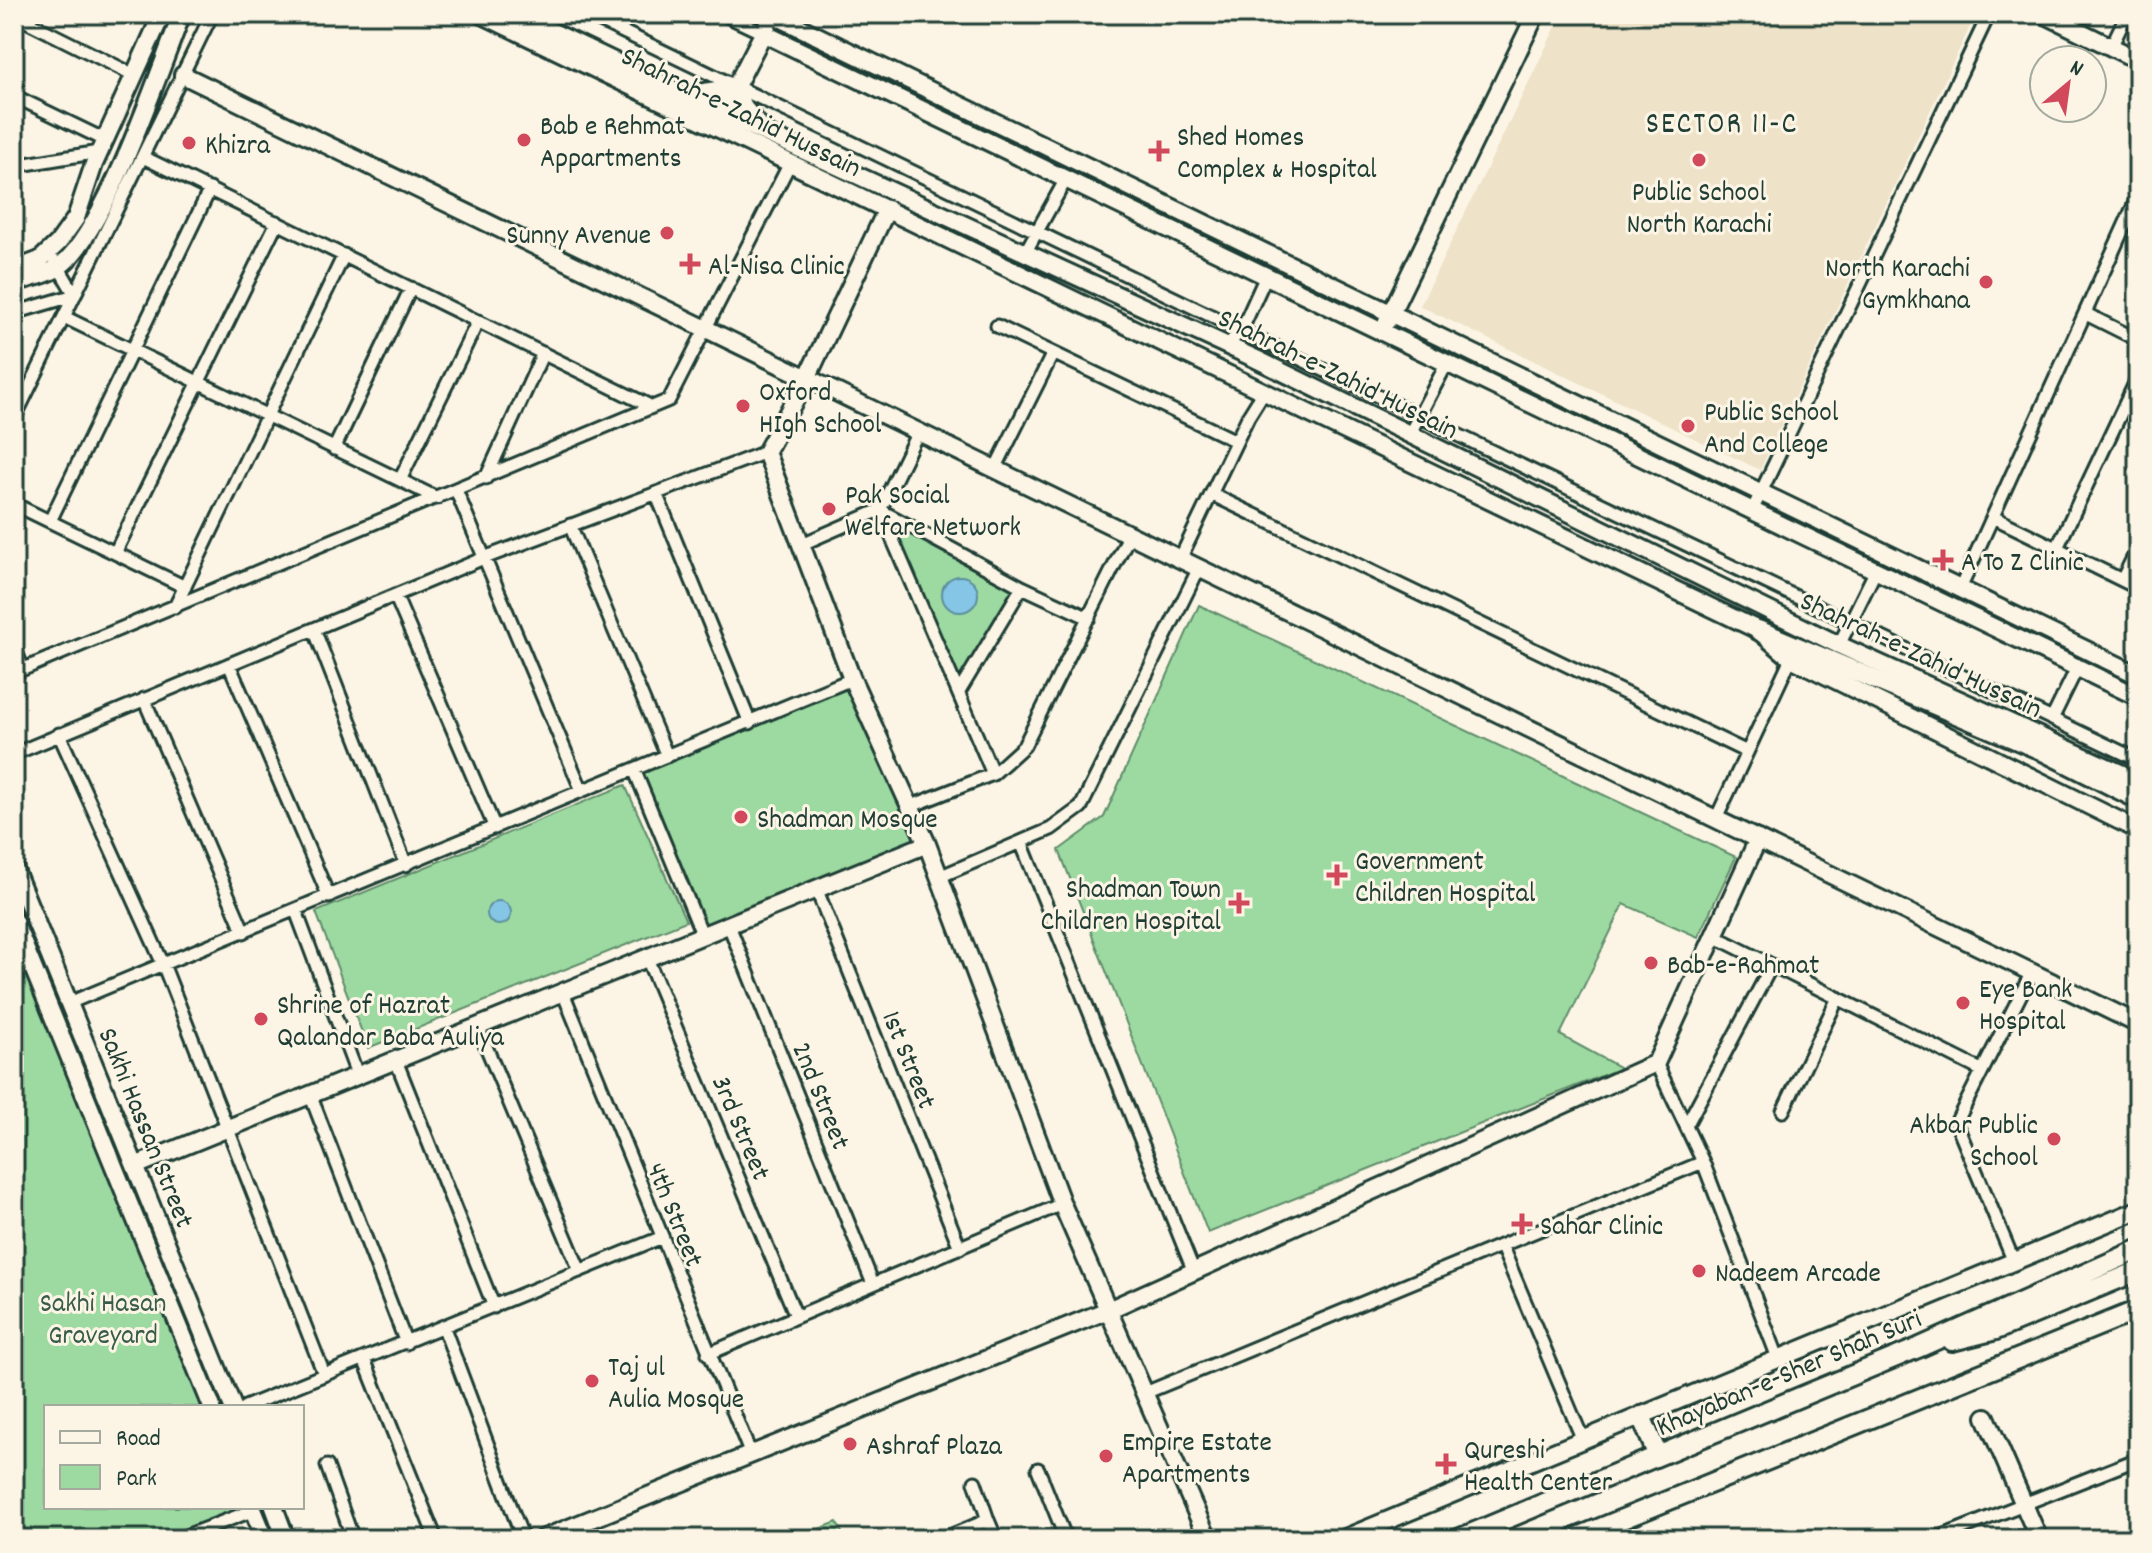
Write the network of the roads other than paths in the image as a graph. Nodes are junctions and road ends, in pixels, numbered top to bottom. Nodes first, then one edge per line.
1 (162, 14) edge
2 (182, 14) edge
3 (212, 14) edge
4 (481, 14) edge
5 (515, 14) edge
6 (586, 14) edge
7 (723, 14) edge
8 (772, 14) edge
9 (1536, 14) edge
10 (1989, 14) edge
11 (2044, 14) edge
12 (2127, 14) edge
13 (14, 15) edge
14 (763, 33) junction
15 (2111, 47) junction
16 (2138, 60) edge
17 (134, 75) junction
18 (183, 75) junction
19 (735, 87) junction
20 (684, 95) junction
21 (14, 96) edge
22 (654, 97) junction
23 (722, 113) junction
24 (766, 133) junction
25 (102, 146) junction
26 (143, 157) junction
27 (790, 163) junction
28 (14, 166) edge
29 (812, 173) junction
30 (1065, 181) junction
31 (210, 189) junction
32 (2138, 196) edge
33 (887, 209) junction
34 (277, 222) junction
35 (1037, 235) junction
36 (1026, 251) junction
37 (48, 252) junction
38 (344, 255) junction
39 (59, 268) junction
40 (14, 270) edge
41 (1266, 276) junction
42 (14, 283) edge
43 (411, 288) junction
44 (75, 295) junction
45 (14, 313) edge
46 (1391, 314) junction
47 (2086, 314) junction
48 (64, 317) junction
49 (478, 321) junction
50 (997, 326) dead end
51 (707, 329) junction
52 (1242, 329) junction
53 (1381, 333) junction
54 (2138, 340) edge
55 (1227, 346) junction
56 (133, 351) junction
57 (543, 353) junction
58 (1053, 353) junction
59 (1256, 359) junction
60 (1446, 365) junction
61 (2138, 377) edge
62 (807, 378) junction
63 (198, 383) junction
64 (1242, 383) junction
65 (28, 391) junction
66 (1263, 393) junction
67 (14, 396) edge
68 (652, 407) junction
69 (1419, 415) junction
70 (267, 417) junction
71 (14, 419) edge
72 (918, 432) junction
73 (1409, 435) junction
74 (1236, 441) junction
75 (334, 449) junction
76 (766, 452) junction
77 (995, 469) junction
78 (486, 478) junction
79 (400, 480) junction
80 (456, 490) junction
81 (656, 493) junction
82 (1761, 493) junction
83 (1211, 494) junction
84 (437, 498) junction
85 (14, 504) edge
86 (880, 510) junction
87 (1752, 511) junction
88 (1993, 517) junction
89 (50, 521) junction
90 (570, 525) junction
91 (1130, 534) junction
92 (802, 544) junction
93 (2057, 548) junction
94 (2138, 548) edge
95 (115, 553) junction
96 (484, 558) junction
97 (1180, 559) junction
98 (1199, 568) junction
99 (1876, 570) junction
100 (2122, 580) junction
101 (185, 587) junction
102 (1022, 587) junction
103 (2138, 588) edge
104 (1960, 589) junction
105 (395, 595) junction
106 (175, 607) junction
107 (1089, 618) junction
108 (1849, 623) junction
109 (314, 629) junction
110 (1758, 630) junction
111 (1839, 645) junction
112 (14, 647) edge
113 (1791, 658) junction
114 (229, 664) junction
115 (2077, 668) junction
116 (19, 671) edge
117 (2138, 675) edge
118 (852, 679) junction
119 (959, 692) junction
120 (2138, 697) edge
121 (144, 699) junction
122 (2052, 719) junction
123 (750, 723) junction
124 (59, 734) junction
125 (1747, 752) junction
126 (14, 754) edge
127 (667, 756) junction
128 (2138, 760) edge
129 (634, 769) junction
130 (993, 774) junction
131 (2138, 781) edge
132 (582, 791) junction
133 (2138, 799) edge
134 (909, 807) junction
135 (1716, 819) junction
136 (495, 828) junction
137 (2138, 830) edge
138 (1758, 839) junction
139 (1021, 842) junction
140 (927, 844) junction
141 (406, 865) junction
142 (14, 868) edge
143 (939, 877) junction
144 (816, 888) junction
145 (329, 897) junction
146 (296, 911) junction
147 (14, 921) edge
148 (728, 923) junction
149 (244, 932) junction
150 (702, 934) junction
151 (1714, 936) junction
152 (646, 956) junction
153 (163, 964) junction
154 (1772, 965) junction
155 (2032, 972) junction
156 (562, 990) junction
157 (1838, 998) junction
158 (69, 1003) junction
159 (2138, 1024) edge
160 (477, 1025) junction
161 (395, 1058) junction
162 (1656, 1063) junction
163 (1981, 1070) junction
164 (357, 1074) junction
165 (310, 1094) junction
166 (1783, 1111) dead end
167 (229, 1125) junction
168 (1686, 1126) junction
169 (1703, 1162) junction
170 (135, 1166) junction
171 (1062, 1204) junction
172 (2138, 1210) edge
173 (660, 1238) junction
174 (1502, 1247) junction
175 (960, 1248) junction
176 (2138, 1250) edge
177 (2014, 1262) junction
178 (580, 1271) junction
179 (2138, 1271) edge
180 (1194, 1272) junction
181 (873, 1284) junction
182 (494, 1307) junction
183 (1108, 1310) junction
184 (2138, 1310) edge
185 (796, 1316) junction
186 (444, 1328) junction
187 (406, 1343) junction
188 (1918, 1348) junction
189 (708, 1354) junction
190 (1778, 1358) junction
191 (364, 1359) junction
192 (324, 1374) junction
193 (1145, 1393) junction
194 (211, 1405) edge
195 (232, 1405) edge
196 (250, 1405) edge
197 (1641, 1416) junction
198 (1986, 1417) dead end
199 (1583, 1440) junction
200 (751, 1455) junction
201 (1658, 1456) junction
202 (2138, 1459) edge
203 (327, 1466) dead end
204 (1038, 1469) dead end
205 (975, 1482) dead end
206 (2024, 1504) junction
207 (253, 1509) edge
208 (275, 1509) edge
209 (988, 1520) junction
210 (2138, 1536) edge
211 (178, 1539) edge
212 (265, 1539) edge
213 (286, 1539) edge
214 (353, 1539) edge
215 (436, 1539) edge
216 (523, 1539) edge
217 (542, 1539) edge
218 (942, 1539) edge
219 (996, 1539) edge
220 (1066, 1539) edge
221 (1208, 1539) edge
222 (1343, 1539) edge
223 (1458, 1539) edge
224 (1573, 1539) edge
225 (1935, 1539) edge
226 (2039, 1539) edge
227 (2131, 1539) edge

1 - 17 street
2 - 39 street
3 - 18 street
4 - 22 street, Shahrah-e-Zahid Hussain
5 - 20 street, Shahrah-e-Zahid Hussain
6 - 19 street
7 - 14 street
8 - 14 street
8 - 46 street
9 - 46 street
10 - 82 street
11 - 15 street
12 - 15 street
13 - 17 street
14 - 19 street
14 - 30 street
15 - 16 street
17 - 25 street
18 - 26 street
18 - 51 street
19 - 20 street
19 - 23 street
19 - 24 street
19 - 35 street
20 - 22 street
20 - 23 street, Shahrah-e-Zahid Hussain
21 - 25 street
22 - 27 street, Shahrah-e-Zahid Hussain
23 - 24 street, Shahrah-e-Zahid Hussain
24 - 29 street
24 - 36 street, Shahrah-e-Zahid Hussain
25 - 28 street
25 - 37 street
26 - 31 street
26 - 44 street
27 - 29 street, Shahrah-e-Zahid Hussain
27 - 51 street
29 - 33 street, Shahrah-e-Zahid Hussain
30 - 35 street
30 - 41 street
31 - 34 street
31 - 56 street
32 - 47 street
33 - 62 street
33 - 64 street, Shahrah-e-Zahid Hussain
34 - 38 street
34 - 63 street
35 - 36 street
35 - 52 street
36 - 55 street, Shahrah-e-Zahid Hussain
37 - 39 street
37 - 40 street
38 - 43 street
38 - 70 street
39 - 42 street
39 - 44 street
41 - 52 street
41 - 53 street
43 - 49 street
43 - 75 street
44 - 45 street
44 - 48 street
46 - 53 street
46 - 82 street
47 - 54 street
47 - 88 street
48 - 56 street
48 - 65 street
49 - 57 street
49 - 79 street
50 - 58 street
51 - 62 street
51 - 68 street
52 - 55 street
52 - 69 street
53 - 60 street
55 - 59 street, Shahrah-e-Zahid Hussain
56 - 63 street
56 - 89 street
57 - 68 street
57 - 78 street
58 - 74 street
58 - 77 street
59 - 64 street
59 - 73 street, Shahrah-e-Zahid Hussain
60 - 69 street
60 - 87 street
61 - 93 street
62 - 72 street
62 - 76 street
63 - 70 street
63 - 95 street
64 - 66 street, Shahrah-e-Zahid Hussain
65 - 67 street
65 - 71 street
66 - 74 street
66 - 110 street, Shahrah-e-Zahid Hussain
68 - 78 street
69 - 73 street
69 - 108 street
70 - 75 street
70 - 101 street
72 - 77 street
72 - 86 street
73 - 111 street, Shahrah-e-Zahid Hussain
74 - 83 street
75 - 79 street
76 - 81 street
76 - 92 street
77 - 91 street
78 - 80 street
79 - 84 street
80 - 84 street
80 - 96 street
81 - 90 street
81 - 123 street
82 - 87 street
82 - 104 street
83 - 97 street
83 - 125 street
84 - 106 street
85 - 89 street
86 - 92 street
86 - 102 street
86 - 119 street
87 - 99 street
88 - 93 street
88 - 104 street
89 - 95 street
90 - 96 street
90 - 127 street
91 - 97 street
91 - 107 street
92 - 118 street
93 - 100 street
94 - 100 street
95 - 101 street
96 - 105 street
96 - 132 street
97 - 98 street
98 - 135 street
98 - 139 street
99 - 108 street
99 - 115 street
100 - 103 street
101 - 106 street
102 - 107 street
102 - 119 street
104 - 117 street
105 - 109 street
105 - 136 street
106 - 116 street
107 - 130 street
108 - 111 street
108 - 122 street
109 - 114 street
109 - 141 street
110 - 113 street, Shahrah-e-Zahid Hussain
110 - 133 main road
111 - 131 street, Shahrah-e-Zahid Hussain
112 - 116 street
113 - 125 street
113 - 137 street, Shahrah-e-Zahid Hussain
114 - 121 street
114 - 145 street
115 - 120 street
115 - 122 street
118 - 123 street
118 - 134 street
119 - 130 street
121 - 124 street
121 - 149 street
122 - 128 street
123 - 127 street
124 - 126 street
124 - 153 street
125 - 135 street
127 - 129 street
129 - 132 street
129 - 150 street
130 - 134 street
132 - 136 street
134 - 140 street
135 - 138 street
136 - 141 street
138 - 151 street
138 - 155 street
139 - 143 street
139 - 180 street
140 - 143 street
140 - 144 street
141 - 145 street
142 - 158 street, Sakhi Hassan Street
143 - 171 street
144 - 148 street
144 - 175 street, 1st Street
145 - 146 street
146 - 149 street
146 - 164 street
147 - 194 street, Sakhi Hassan Street
148 - 150 street
148 - 181 street, 2nd Street
149 - 153 street
150 - 152 street
151 - 154 street
151 - 162 street
152 - 156 street
152 - 185 street, 3rd Street
153 - 158 street
153 - 167 street
154 - 157 street
154 - 168 street
155 - 159 street
155 - 163 street
156 - 160 street
156 - 173 street, 4th Street
157 - 163 street
157 - 166 street
158 - 170 street, Sakhi Hassan Street
160 - 161 street
160 - 178 street
161 - 164 street
161 - 182 street
162 - 168 street
162 - 180 street
163 - 177 street
164 - 165 street
165 - 167 street
165 - 187 street
167 - 170 street
167 - 192 street
168 - 169 street
169 - 174 street
169 - 190 street
170 - 195 street, Sakhi Hassan Street
171 - 175 street
171 - 183 street
172 - 177 street
173 - 178 street
173 - 189 street, 4th Street
174 - 193 street
174 - 199 street
175 - 181 street
176 - 188 main road, Khayaban-e-Sher Shah Suri
177 - 190 street
178 - 182 street
179 - 188 main road
180 - 183 street
181 - 185 street
182 - 186 street
183 - 193 street
183 - 200 street
184 - 224 main road
185 - 189 street
186 - 187 street
186 - 216 street
187 - 191 street
188 - 201 main road, Khayaban-e-Sher Shah Suri
189 - 200 street, 4th Street
190 - 197 street
191 - 192 street
191 - 215 street
192 - 196 street
193 - 221 street
197 - 199 street
197 - 201 main road
198 - 206 street
199 - 222 street
200 - 217 street
201 - 223 main road, Khayaban-e-Sher Shah Suri
202 - 206 street
203 - 214 street
204 - 220 street
205 - 209 street
206 - 225 street
206 - 226 street
207 - 211 street
207 - 212 street
208 - 213 street
209 - 218 street
209 - 219 street
210 - 227 street

